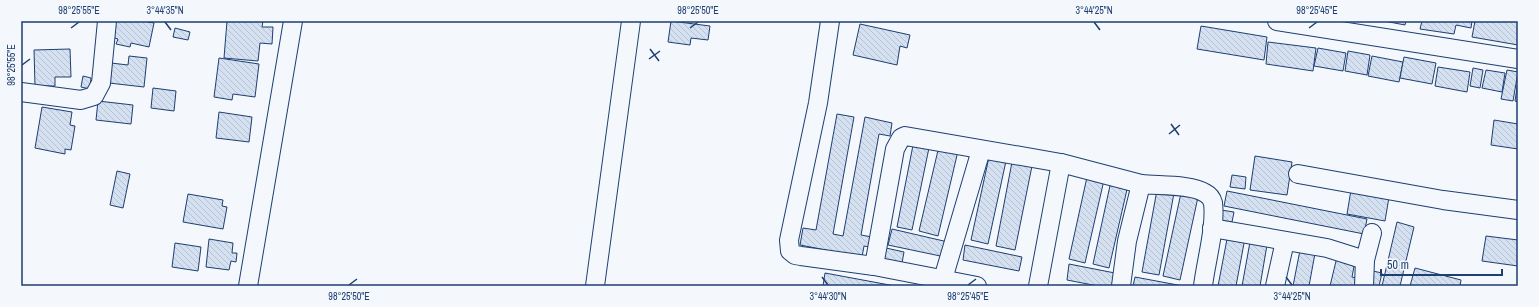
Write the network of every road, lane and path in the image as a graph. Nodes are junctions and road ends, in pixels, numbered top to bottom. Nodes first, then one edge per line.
1 (107, 21) edge
2 (293, 21) edge
3 (631, 21) edge
4 (830, 21) edge
5 (1277, 21) edge
6 (1518, 60) edge
7 (21, 92) edge
8 (981, 150) junction
9 (1061, 163) junction
10 (1298, 174) dead end
11 (1141, 184) junction
12 (1518, 210) edge
13 (1212, 228) junction
14 (1372, 233) dead end
15 (1285, 241) junction
16 (1365, 260) junction
17 (874, 266) junction
18 (943, 279) junction
19 (248, 286) edge
20 (595, 286) edge
21 (977, 286) edge
22 (1038, 286) edge
23 (1121, 286) edge
24 (1202, 286) edge
25 (1275, 286) edge
26 (1364, 286) edge

1 - 7 street
2 - 19 street
3 - 20 street
4 - 17 street
5 - 6 street
8 - 9 street
8 - 17 street
8 - 18 street
9 - 11 street
9 - 22 street
10 - 12 street
11 - 13 street
11 - 23 street
13 - 15 street
13 - 24 street
14 - 16 street
15 - 16 street
15 - 25 street
16 - 26 street
17 - 18 street
18 - 21 street

